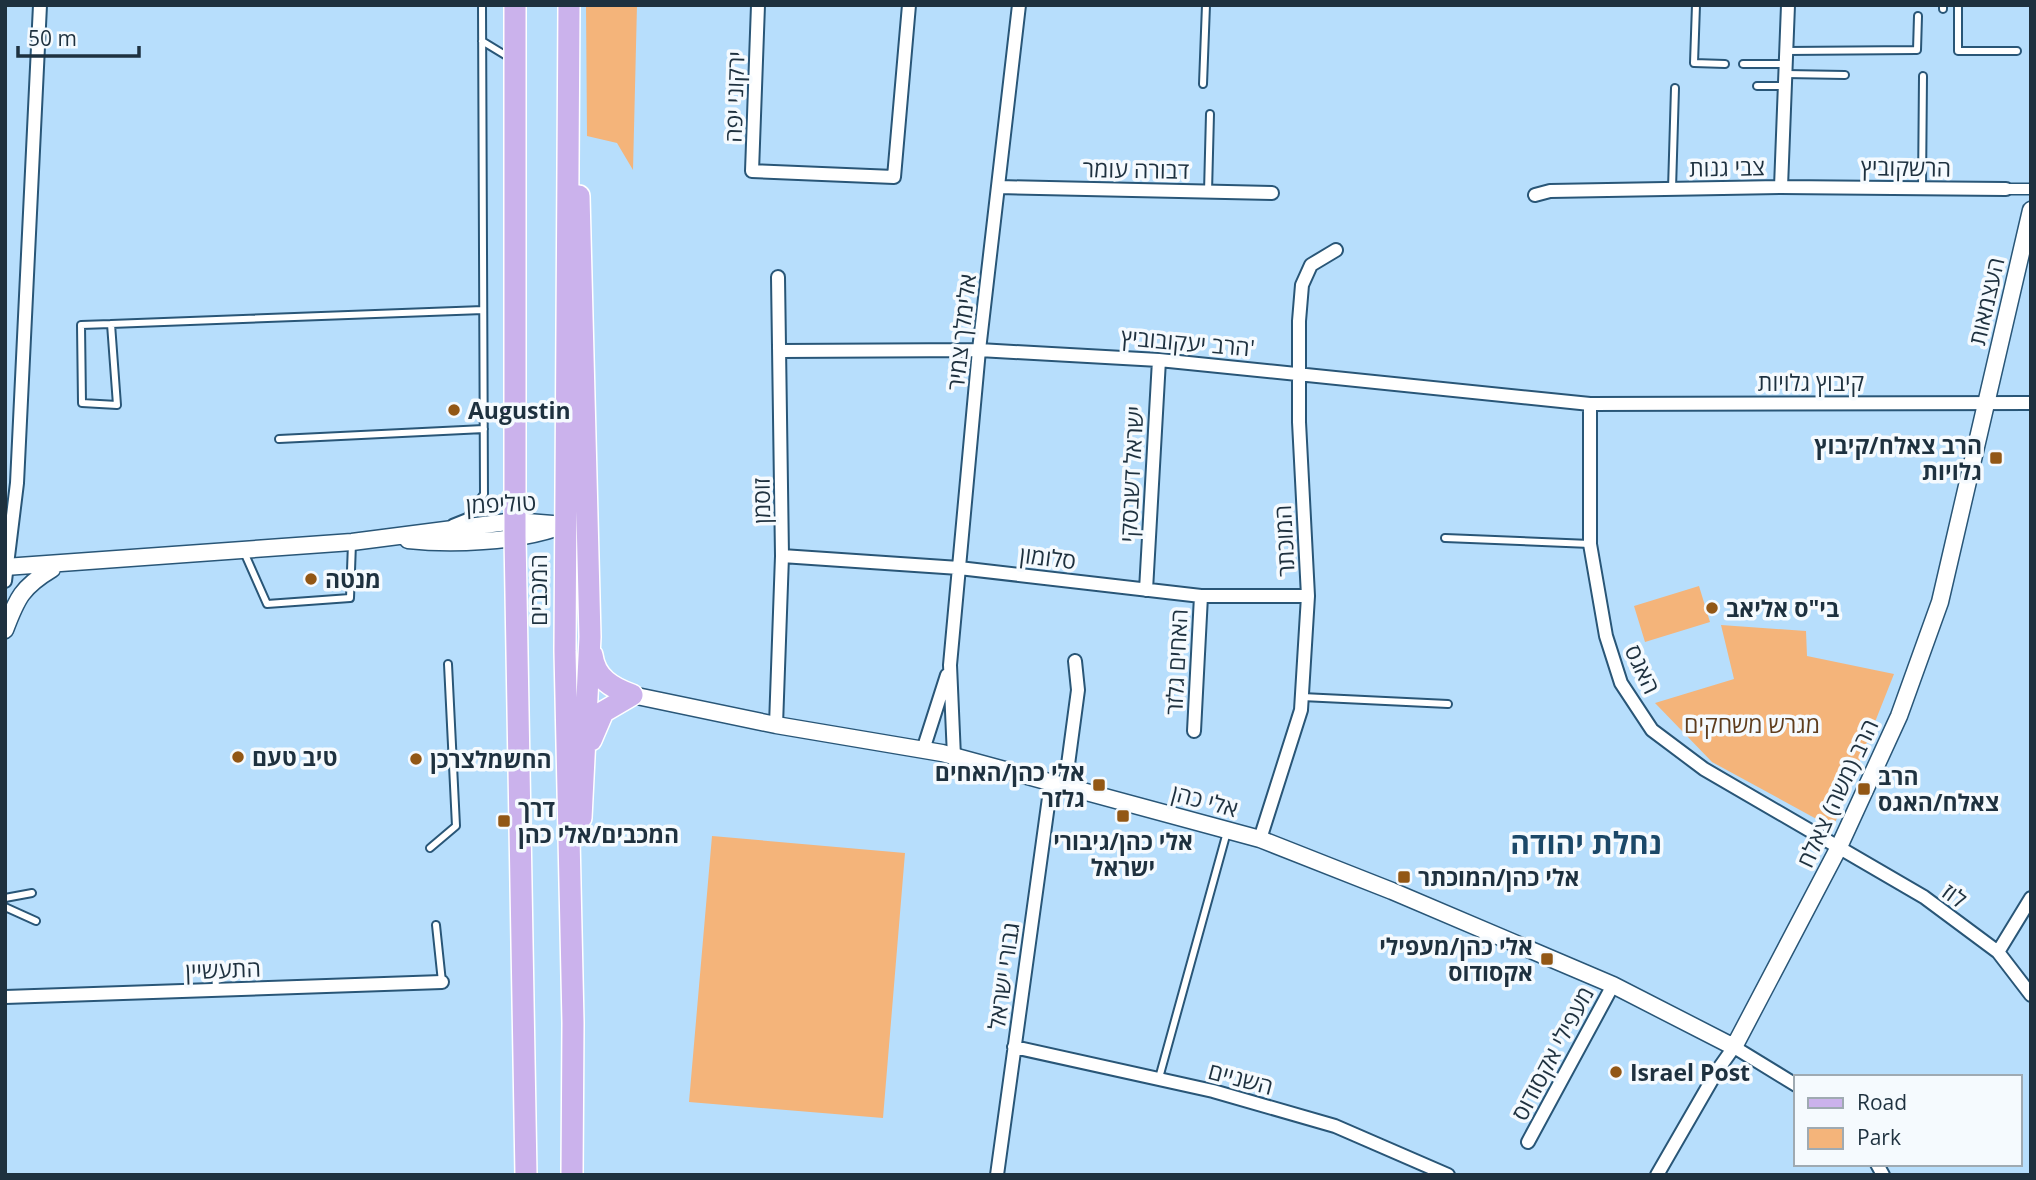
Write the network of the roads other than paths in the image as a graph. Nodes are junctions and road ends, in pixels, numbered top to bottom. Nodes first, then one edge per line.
1 (40, 5) edge
2 (482, 5) edge
3 (515, 5) edge
4 (758, 5) edge
5 (909, 5) edge
6 (1019, 5) edge
7 (1206, 5) edge
8 (1696, 5) edge
9 (1788, 5) edge
10 (1958, 5) edge
11 (569, 10) edge
12 (1918, 16) dead end
13 (482, 41) junction
14 (2017, 51) dead end
15 (515, 61) junction
16 (1725, 64) dead end
17 (1742, 64) dead end
18 (1786, 69) junction
19 (1845, 75) dead end
20 (1923, 76) dead end
21 (1203, 83) dead end
22 (1757, 86) dead end
23 (1675, 88) dead end
24 (1210, 114) dead end
25 (999, 187) junction
26 (1781, 187) junction
27 (1922, 188) junction
28 (1672, 189) junction
29 (2006, 189) joint
30 (2031, 189) edge
31 (1208, 192) junction
32 (1272, 194) dead end
33 (1535, 195) dead end
34 (2031, 210) edge
35 (1336, 250) dead end
36 (778, 277) dead end
37 (483, 310) junction
38 (111, 324) junction
39 (780, 351) junction
40 (979, 351) junction
41 (1159, 359) junction
42 (1298, 372) junction
43 (1985, 402) junction
44 (2031, 403) edge
45 (1590, 404) junction
46 (484, 429) junction
47 (279, 439) dead end
48 (565, 525) junction
49 (515, 528) junction
50 (433, 530) junction
51 (394, 538) junction
52 (1445, 538) dead end
53 (352, 542) junction
54 (1590, 544) junction
55 (243, 550) junction
56 (782, 556) junction
57 (6, 567) edge
58 (60, 567) junction
59 (959, 568) junction
60 (5, 574) edge
61 (5, 581) edge
62 (1146, 590) junction
63 (1201, 596) junction
64 (1308, 596) junction
65 (5, 630) edge
66 (590, 637) junction
67 (1074, 661) dead end
68 (448, 664) dead end
69 (950, 665) junction
70 (632, 695) junction
71 (1302, 697) junction
72 (1448, 704) dead end
73 (776, 725) junction
74 (1194, 730) dead end
75 (923, 750) junction
76 (954, 757) junction
77 (1058, 785) junction
78 (582, 809) junction
79 (1228, 830) junction
80 (1260, 839) junction
81 (430, 848) dead end
82 (1838, 849) junction
83 (32, 892) dead end
84 (5, 898) edge
85 (2031, 898) edge
86 (5, 907) edge
87 (36, 921) dead end
88 (436, 925) dead end
89 (1998, 952) junction
90 (215, 966) dead end
91 (442, 982) joint
92 (1613, 985) junction
93 (216, 990) junction
94 (2031, 995) edge
95 (5, 997) edge
96 (573, 1023) junction
97 (1014, 1047) junction
98 (1734, 1047) junction
99 (1159, 1078) junction
100 (1794, 1084) edge
101 (1528, 1142) dead end
102 (526, 1175) edge
103 (572, 1175) edge
104 (997, 1175) edge
105 (1448, 1175) edge
106 (1657, 1175) edge

1 - 57 street
2 - 13 lane
3 - 15 main road, המכבים
4 - 5 street, ירקוני יפה
6 - 25 street, אלימלך צמיר
7 - 21 lane
8 - 16 lane
9 - 18 street, צבי גנות
10 - 14 lane
11 - 48 main road, המכבים
11 - 66 main road
12 - 18 lane
13 - 15 lane
13 - 37 lane
15 - 49 main road, המכבים
17 - 18 lane
18 - 19 lane
18 - 22 lane
18 - 26 street, צבי גנות
20 - 27 lane
23 - 28 lane
24 - 31 lane
25 - 31 street, דבורה עומר
25 - 40 street, אלימלך צמיר
26 - 27 street, הרשקוביץ
26 - 28 street, צבי גנות
27 - 29 street, הרשקוביץ
28 - 33 street, צבי גנות
29 - 30 street, הרשקוביץ
31 - 32 street, דבורה עומר
34 - 43 street, העצמאות
35 - 42 street, המוכתר
36 - 39 street, זוסמן
37 - 38 lane
37 - 46 lane
38 - 38 lane
39 - 40 street, הרב יעקובוביץ'
39 - 56 street, זוסמן
40 - 41 street, הרב יעקובוביץ'
40 - 59 street, אלימלך צמיר
41 - 42 street, הרב יעקובוביץ'
41 - 62 street, ישראל דשבסקי
42 - 45 street, הרב יעקובוביץ'
42 - 64 street, המוכתר
43 - 44 street, קיבוץ גלויות
43 - 45 street, קיבוץ גלויות
43 - 82 street, הרב (משה) צאלח
45 - 54 street, האגס
46 - 47 lane
46 - 50 lane
48 - 49 street, טוליפמן
48 - 96 main road, המכבים
49 - 50 street, טוליפמן
49 - 51 street, טוליפמן
49 - 102 main road, המכבים
50 - 51 street, טוליפמן
51 - 53 street, טוליפמן
52 - 54 lane
53 - 55 street, טוליפמן
53 - 55 lane
54 - 82 street, האגס
55 - 58 street, טוליפמן
56 - 59 street, סלומון
56 - 73 street, זוסמן
57 - 58 street, טוליפמן
57 - 60 street
58 - 60 street, טוליפמן
58 - 65 street
59 - 62 street, סלומון
59 - 69 street, אלימלך צמיר
60 - 61 street
62 - 63 street, סלומון
63 - 64 street, סלומון
63 - 74 street, האחים גלזר
64 - 71 street, המוכתר
66 - 70 main road
66 - 78 main road
67 - 77 street, גבורי ישראל
68 - 81 lane
69 - 75 street, אלימלך צמיר
69 - 76 street, אלימלך צמיר
70 - 73 street, אלי כהן
70 - 78 main road
71 - 72 lane
71 - 80 street, המוכתר
73 - 75 street, אלי כהן
75 - 76 street, אלי כהן
76 - 77 street, אלי כהן
77 - 79 street, אלי כהן
77 - 97 street, גבורי ישראל
78 - 96 main road
79 - 80 street, אלי כהן
79 - 99 lane
80 - 92 street, אלי כהן
82 - 89 street, לוז
82 - 98 street, הרב (משה) צאלח
83 - 84 lane
85 - 89 street
86 - 87 lane
88 - 91 lane
89 - 94 street, לוז
90 - 93 lane
91 - 93 street, התעשיין
92 - 98 street, אלי כהן
92 - 101 street, מעפילי אקסודוס
93 - 95 street, התעשיין
96 - 103 main road, המכבים
97 - 99 street, השניים
97 - 104 street, גבורי ישראל
98 - 100 street
98 - 106 street, הרב (משה) צאלח
99 - 105 street, השניים

